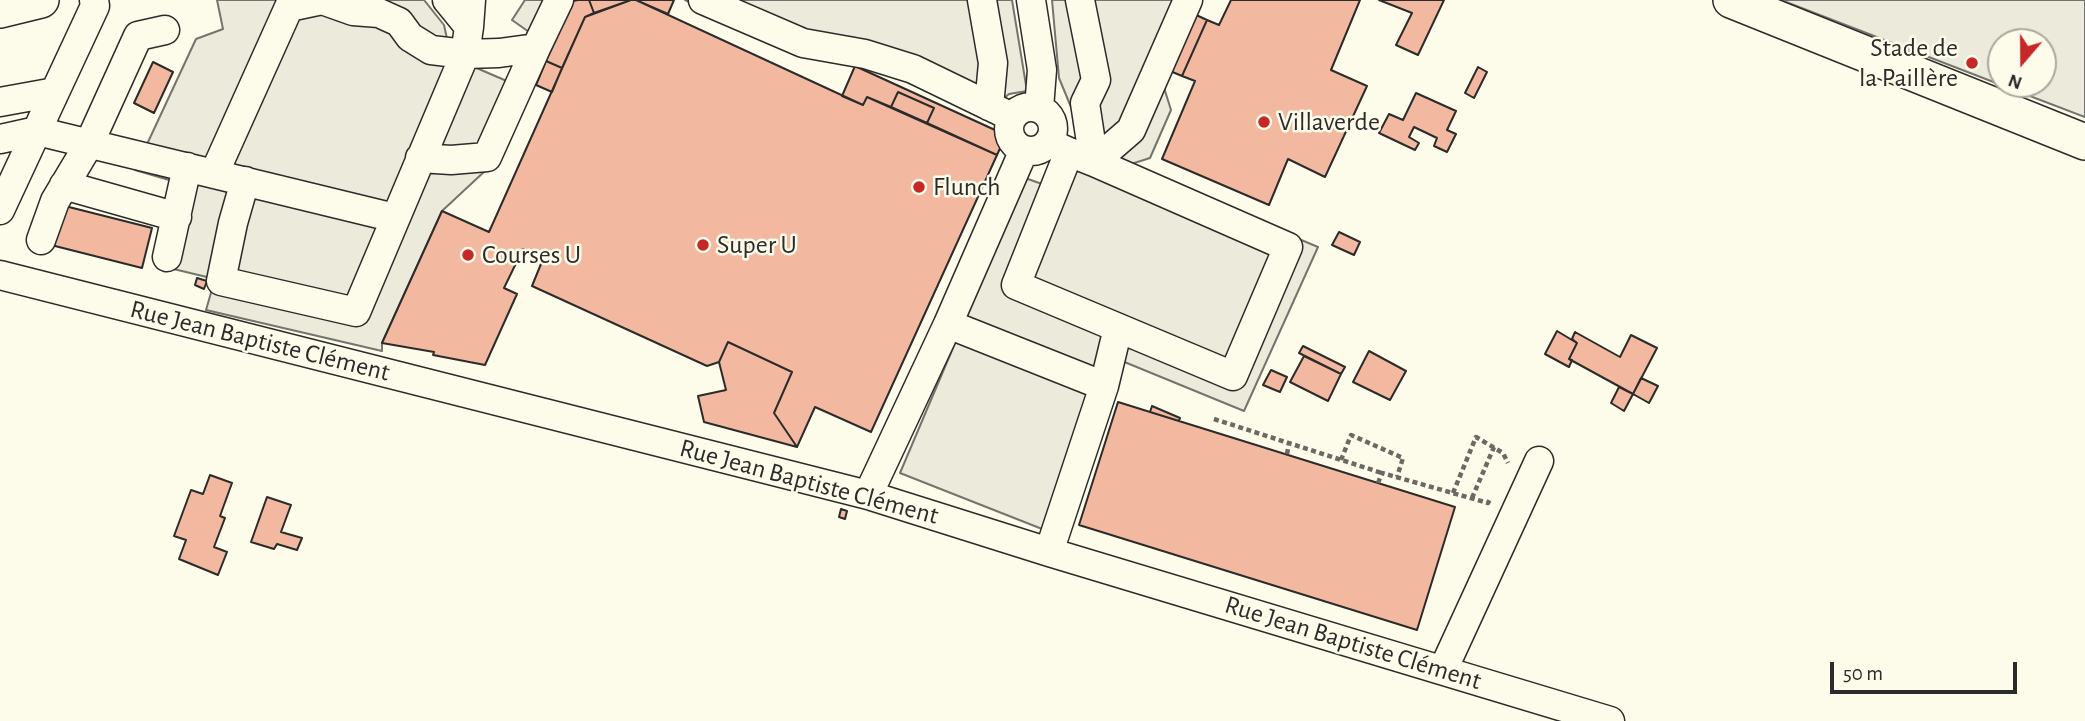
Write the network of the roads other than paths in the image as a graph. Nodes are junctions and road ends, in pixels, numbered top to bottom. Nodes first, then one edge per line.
1 (41, 0) edge
2 (94, 0) edge
3 (447, 0) edge
4 (559, 0) edge
5 (703, 0) edge
6 (982, 0) edge
7 (1031, 0) edge
8 (1080, 0) edge
9 (1188, 0) edge
10 (1731, 0) edge
11 (0, 10) edge
12 (468, 27) edge
13 (165, 30) dead end
14 (536, 48) junction
15 (55, 92) junction
16 (0, 102) edge
17 (1040, 108) junction
18 (1001, 111) junction
19 (37, 131) junction
20 (0, 139) edge
21 (2085, 142) edge
22 (89, 144) junction
23 (1059, 152) junction
24 (420, 159) junction
25 (187, 167) junction
26 (214, 174) junction
27 (245, 181) junction
28 (64, 185) junction
29 (0, 211) edge
30 (177, 217) junction
31 (395, 218) junction
32 (41, 240) dead end
33 (167, 257) dead end
34 (0, 275) edge
35 (948, 324) junction
36 (1118, 328) junction
37 (1104, 386) junction
38 (1539, 461) dead end
39 (868, 495) junction
40 (1049, 552) junction
41 (1443, 670) junction
42 (1610, 721) edge

1 - 11 main road
2 - 15 street
3 - 12 street
4 - 14 street
5 - 18 street
6 - 18 street
7 - 17 street
8 - 23 street
9 - 23 street
10 - 21 main road
12 - 14 street
12 - 24 street
12 - 26 street
13 - 22 street
14 - 24 street
15 - 16 street
15 - 19 street
17 - 18 street
17 - 23 street
18 - 23 street
19 - 20 street
19 - 22 street
19 - 29 street
22 - 25 street
22 - 28 street
23 - 35 street
23 - 36 street
23 - 36 street
24 - 31 street
25 - 26 street
25 - 30 street
26 - 27 street
27 - 31 street
27 - 31 street
28 - 30 street
28 - 32 street
30 - 33 street
34 - 39 street, Rue Jean Baptiste Clément
35 - 37 street
35 - 39 street
36 - 37 street
37 - 40 street
38 - 41 street
39 - 40 street, Rue Jean Baptiste Clément
40 - 41 street, Rue Jean Baptiste Clément
41 - 42 street, Rue Jean Baptiste Clément

